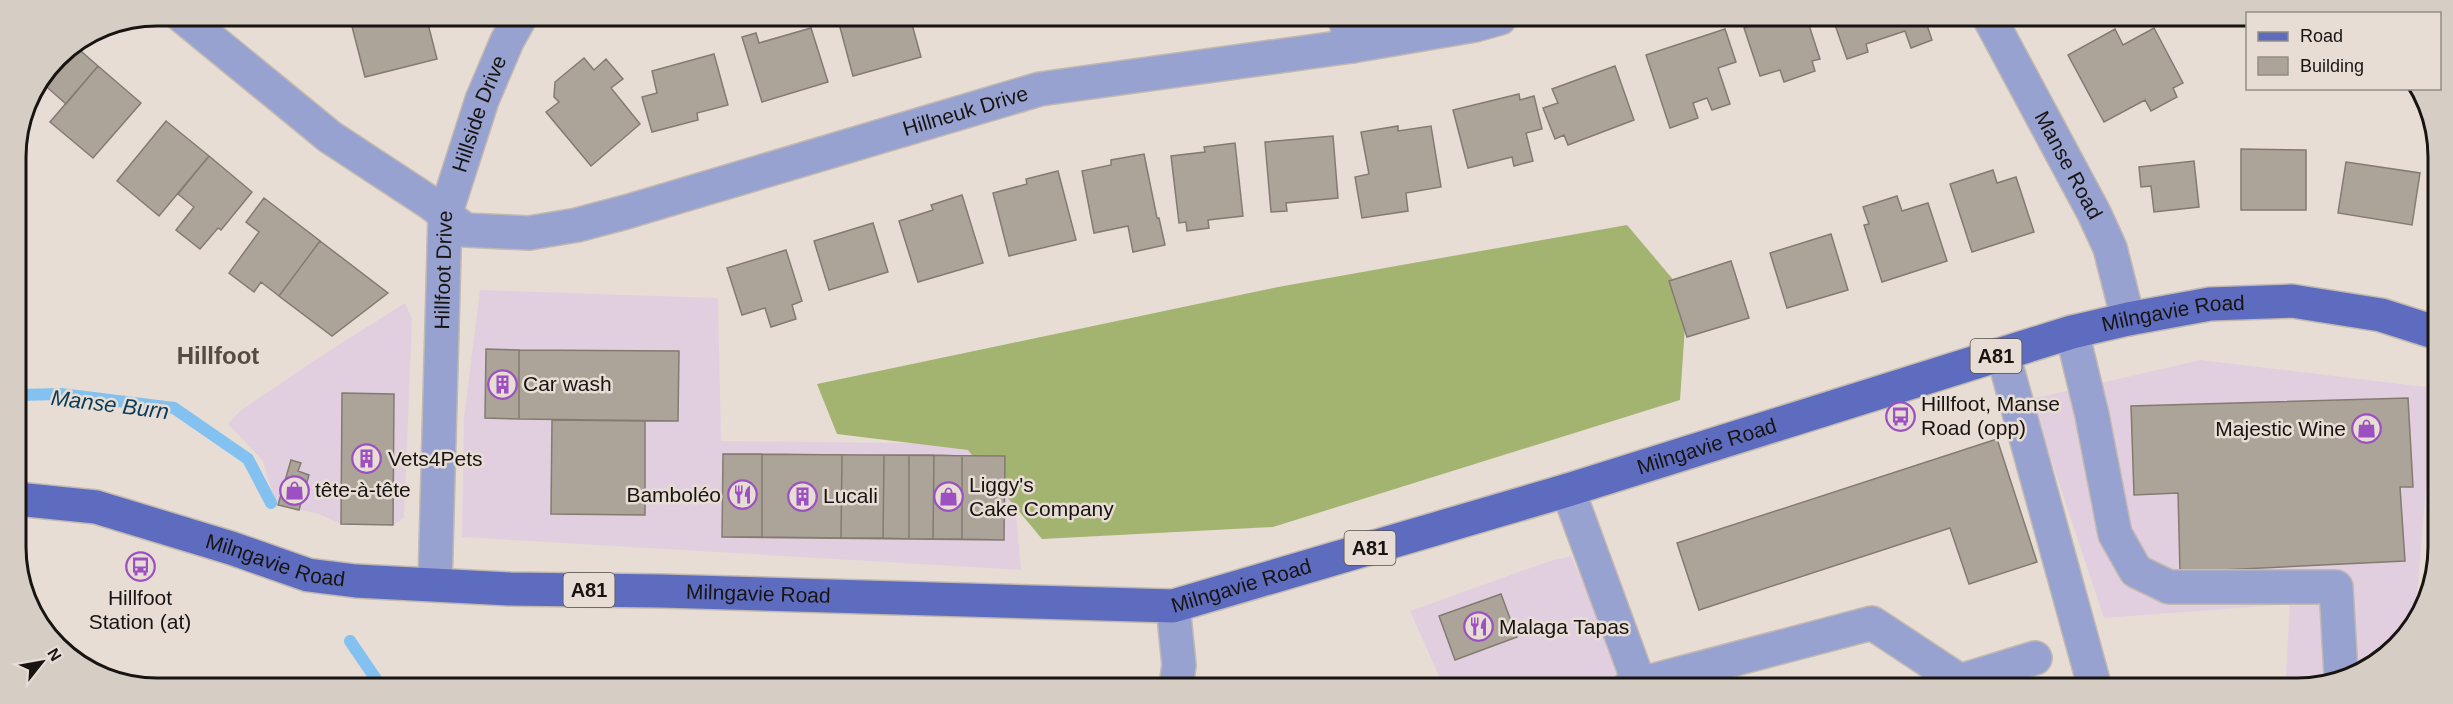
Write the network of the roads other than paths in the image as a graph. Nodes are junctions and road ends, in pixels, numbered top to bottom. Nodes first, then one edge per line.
1 (194, 26) edge
2 (515, 26) edge
3 (1474, 26) edge
4 (1994, 26) edge
5 (1348, 32) edge
6 (445, 215) junction
7 (2128, 319) junction
8 (2428, 330) edge
9 (2072, 332) junction
10 (2002, 354) junction
11 (1568, 490) junction
12 (26, 500) edge
13 (435, 585) junction
14 (1173, 606) junction
15 (2035, 658) dead end
16 (2341, 671) edge
17 (1177, 678) edge
18 (1632, 678) edge
19 (1661, 678) edge
20 (1955, 678) edge
21 (1970, 678) edge
22 (2092, 678) edge

1 - 6 street, Hillfoot Drive
2 - 6 street, Hillside Drive
3 - 5 street, Hillneuk Drive
4 - 7 street, Manse Road
5 - 6 street, Hillneuk Drive
6 - 13 street, Hillfoot Drive
7 - 8 main road, Milngavie Road / A81
7 - 9 main road, Milngavie Road / A81
9 - 10 main road, Milngavie Road / A81
9 - 16 street
10 - 11 main road, Milngavie Road / A81
10 - 22 street
11 - 14 main road, Milngavie Road / A81
11 - 18 street
12 - 13 main road, Milngavie Road / A81
13 - 14 main road, Milngavie Road / A81
14 - 17 street
15 - 21 street
19 - 20 street

